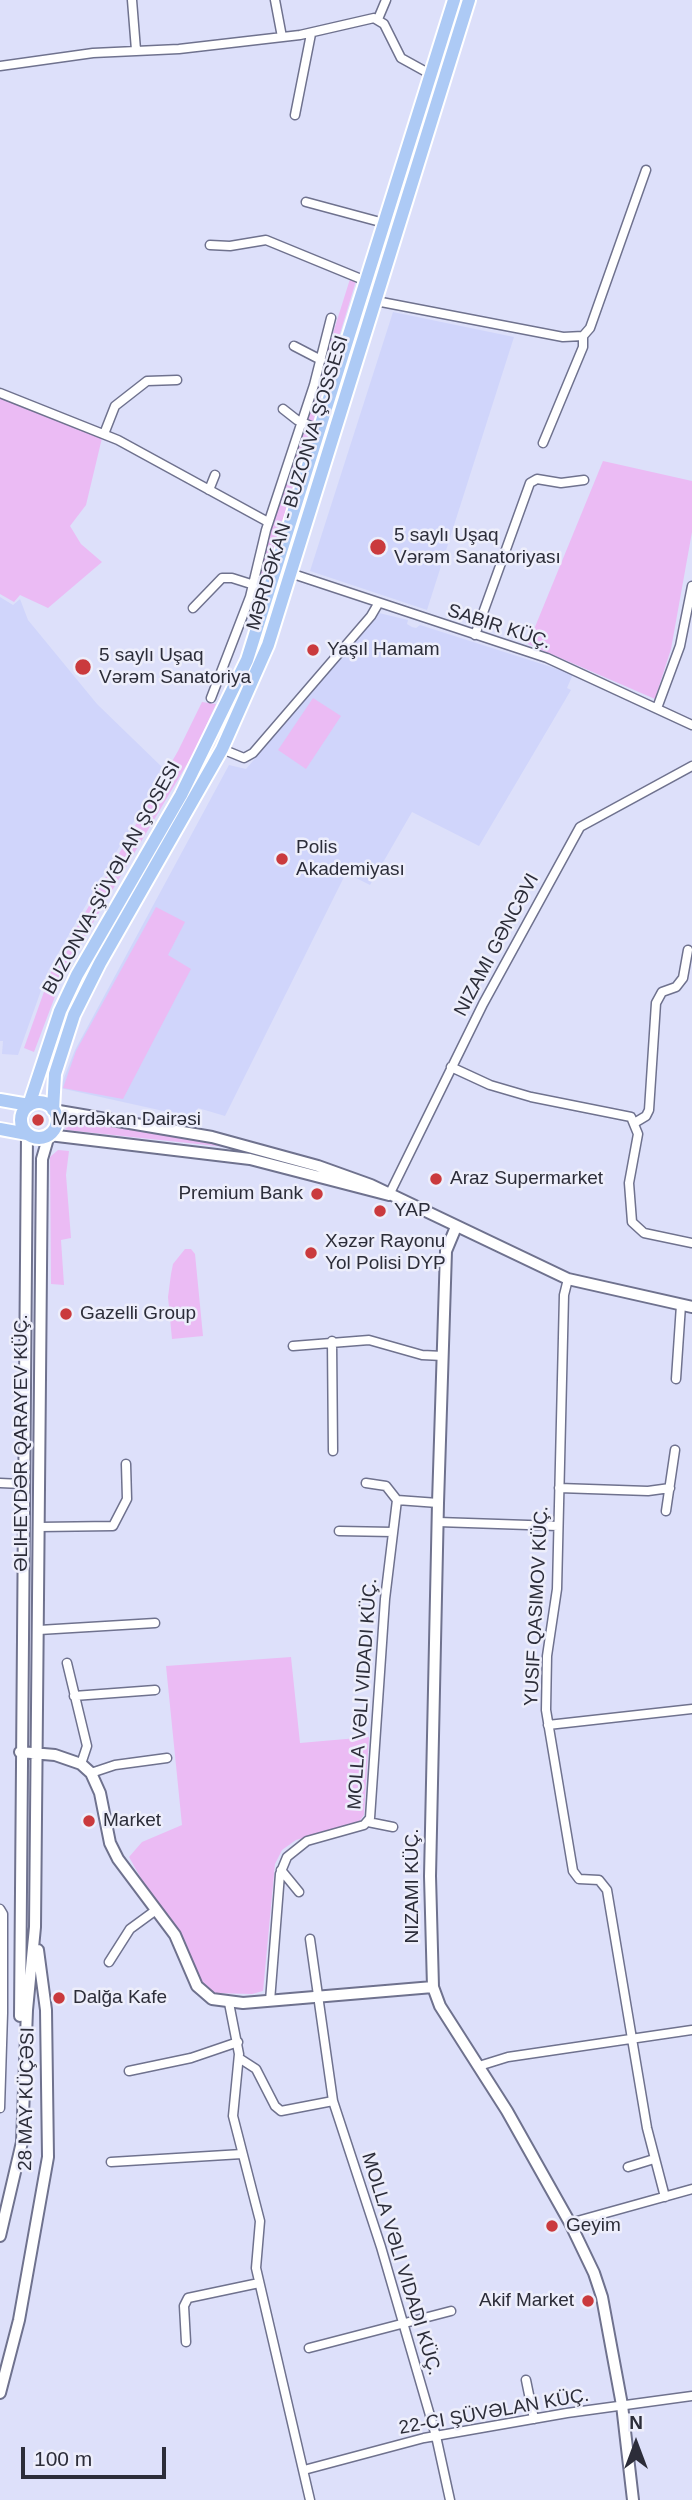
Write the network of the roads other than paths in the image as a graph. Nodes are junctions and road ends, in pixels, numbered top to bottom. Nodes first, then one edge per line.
1 (132, 0) edge
2 (275, 0) edge
3 (386, 0) edge
4 (454, 0) edge
5 (469, 0) edge
6 (378, 19) junction
7 (311, 33) junction
8 (282, 37) junction
9 (136, 50) junction
10 (0, 66) edge
11 (430, 74) junction
12 (295, 115) dead end
13 (646, 170) dead end
14 (306, 202) dead end
15 (384, 223) junction
16 (211, 245) dead end
17 (366, 281) junction
18 (376, 301) junction
19 (331, 318) dead end
20 (583, 336) junction
21 (294, 346) dead end
22 (321, 360) junction
23 (177, 380) dead end
24 (0, 394) edge
25 (283, 409) dead end
26 (301, 422) junction
27 (320, 430) junction
28 (104, 434) junction
29 (543, 443) dead end
30 (215, 475) dead end
31 (584, 480) dead end
32 (209, 490) junction
33 (268, 522) junction
34 (290, 573) junction
35 (253, 584) junction
36 (692, 586) edge
37 (270, 590) junction
38 (378, 604) junction
39 (193, 608) dead end
40 (475, 635) junction
41 (211, 698) dead end
42 (657, 708) junction
43 (692, 725) edge
44 (222, 749) junction
45 (692, 766) edge
46 (688, 950) dead end
47 (451, 1067) junction
48 (0, 1100) edge
49 (29, 1105) junction
50 (53, 1110) junction
51 (635, 1122) junction
52 (0, 1129) edge
53 (27, 1133) junction
54 (49, 1135) junction
55 (389, 1195) junction
56 (456, 1227) junction
57 (692, 1242) edge
58 (568, 1279) junction
59 (687, 1306) edge
60 (24, 1317) junction
61 (41, 1317) junction
62 (332, 1341) junction
63 (293, 1346) dead end
64 (443, 1356) junction
65 (676, 1379) dead end
66 (675, 1450) dead end
67 (333, 1451) dead end
68 (126, 1464) dead end
69 (0, 1483) edge
70 (366, 1483) dead end
71 (22, 1484) junction
72 (559, 1488) junction
73 (670, 1488) junction
74 (397, 1500) junction
75 (438, 1503) junction
76 (666, 1511) dead end
77 (438, 1522) junction
78 (558, 1526) junction
79 (39, 1527) junction
80 (339, 1531) dead end
81 (393, 1532) junction
82 (155, 1623) dead end
83 (38, 1634) junction
84 (22, 1636) junction
85 (67, 1663) dead end
86 (155, 1690) dead end
87 (74, 1696) junction
88 (692, 1709) edge
89 (548, 1725) junction
90 (20, 1752) junction
91 (36, 1753) junction
92 (167, 1758) dead end
93 (80, 1764) junction
94 (91, 1773) junction
95 (368, 1822) junction
96 (393, 1827) dead end
97 (19, 1851) junction
98 (281, 1870) junction
99 (299, 1892) dead end
100 (0, 1909) edge
101 (156, 1910) junction
102 (35, 1927) junction
103 (310, 1939) dead end
104 (109, 1962) dead end
105 (433, 1987) junction
106 (317, 1996) junction
107 (270, 2001) junction
108 (229, 2003) junction
109 (27, 2010) junction
110 (46, 2010) junction
111 (692, 2030) edge
112 (631, 2037) junction
113 (238, 2042) junction
114 (239, 2058) junction
115 (479, 2066) junction
116 (129, 2071) dead end
117 (333, 2101) junction
118 (0, 2108) edge
119 (242, 2154) junction
120 (654, 2159) junction
121 (111, 2162) dead end
122 (628, 2167) dead end
123 (692, 2189) edge
124 (665, 2197) junction
125 (0, 2219) edge
126 (570, 2223) junction
127 (0, 2236) edge
128 (259, 2283) junction
129 (451, 2311) dead end
130 (403, 2323) junction
131 (186, 2342) dead end
132 (309, 2348) dead end
133 (526, 2380) dead end
134 (0, 2393) edge
135 (692, 2396) edge
136 (622, 2405) junction
137 (534, 2419) junction
138 (436, 2436) junction
139 (304, 2470) junction
140 (447, 2499) edge
141 (310, 2500) edge
142 (633, 2500) edge

1 - 9 street
2 - 8 street
3 - 6 street
4 - 11 main road, BUZONVA-ŞÜVƏLAN ŞOSESI
5 - 18 main road, MƏRDƏKAN - BUZONVA ŞOSSESI
6 - 7 street
6 - 11 street
7 - 8 street
7 - 12 street
8 - 9 street
9 - 10 street
11 - 15 main road, BUZONVA-ŞÜVƏLAN ŞOSESI
13 - 20 street
14 - 15 street
15 - 17 main road, BUZONVA-ŞÜVƏLAN ŞOSESI
16 - 17 street
17 - 27 main road, BUZONVA-ŞÜVƏLAN ŞOSESI
18 - 20 street
18 - 34 main road, MƏRDƏKAN - BUZONVA ŞOSSESI
19 - 22 street
20 - 29 street
21 - 22 street
22 - 26 street
23 - 28 street
24 - 28 street
25 - 26 street
26 - 27 street
26 - 33 street
27 - 37 main road, BUZONVA-ŞÜVƏLAN ŞOSESI
28 - 32 street
30 - 32 street
31 - 40 street
32 - 33 street
33 - 35 street
34 - 38 street, SABIR KÜÇ.
34 - 44 main road, MƏRDƏKAN - BUZONVA ŞOSSESI
35 - 37 street
35 - 39 street
35 - 41 street
36 - 42 street
37 - 49 main road, BUZONVA-ŞÜVƏLAN ŞOSESI
38 - 40 street, SABIR KÜÇ.
38 - 44 street
40 - 42 street, SABIR KÜÇ.
42 - 43 street, SABIR KÜÇ.
44 - 50 main road, MƏRDƏKAN - BUZONVA ŞOSSESI
45 - 47 street, NIZAMI GƏNCƏVI
46 - 51 street
47 - 51 street
47 - 55 street, NIZAMI GƏNCƏVI
48 - 49 main road
49 - 50 main road
49 - 53 main road
50 - 54 main road
50 - 55 main road
51 - 57 street
52 - 53 main road
53 - 54 main road
53 - 60 main road, ƏLIHEYDƏR QARAYEV KÜÇ.
54 - 55 main road
54 - 61 main road, ƏLIHEYDƏR QARAYEV KÜÇ.
55 - 56 main road
56 - 58 main road
56 - 64 main road, NIZAMI KÜÇ.
58 - 59 main road
58 - 72 street
59 - 65 street
60 - 61 main road
60 - 71 main road, ƏLIHEYDƏR QARAYEV KÜÇ.
61 - 79 main road, ƏLIHEYDƏR QARAYEV KÜÇ.
62 - 63 street
62 - 64 street
62 - 67 street
64 - 75 main road, NIZAMI KÜÇ.
66 - 73 street
68 - 79 street
69 - 71 street
70 - 74 street
71 - 84 main road, ƏLIHEYDƏR QARAYEV KÜÇ.
72 - 73 street
72 - 78 street
73 - 76 street
74 - 75 street
74 - 81 street, MOLLA VƏLI VIDADI KÜÇ.
75 - 77 main road, NIZAMI KÜÇ.
77 - 78 street
77 - 105 main road, NIZAMI KÜÇ.
78 - 89 street
79 - 83 main road, ƏLIHEYDƏR QARAYEV KÜÇ.
80 - 81 street
81 - 95 street, MOLLA VƏLI VIDADI KÜÇ.
82 - 83 street
83 - 84 main road
83 - 91 main road, ƏLIHEYDƏR QARAYEV KÜÇ.
84 - 90 main road, ƏLIHEYDƏR QARAYEV KÜÇ.
85 - 87 street
86 - 87 street
87 - 93 street
88 - 89 street
89 - 112 street
90 - 91 main road
90 - 97 main road, ƏLIHEYDƏR QARAYEV KÜÇ.
91 - 93 main road
91 - 102 main road, ƏLIHEYDƏR QARAYEV KÜÇ.
92 - 94 street
93 - 94 main road
94 - 101 main road
95 - 96 street
95 - 98 street, MOLLA VƏLI VIDADI KÜÇ.
97 - 102 main road
97 - 125 main road
98 - 99 street
98 - 107 street
100 - 118 street
101 - 104 street
101 - 108 main road
102 - 109 main road
102 - 110 main road, 28 MAY KÜÇƏSI
103 - 106 street, MOLLA VƏLI VIDADI KÜÇ.
105 - 106 main road
105 - 115 main road, NIZAMI KÜÇ.
106 - 107 main road
106 - 117 street, MOLLA VƏLI VIDADI KÜÇ.
107 - 108 main road
108 - 113 street
109 - 110 main road
109 - 127 main road
110 - 134 main road, 28 MAY KÜÇƏSI
111 - 112 street
112 - 115 street
112 - 120 street
113 - 114 street
113 - 116 street
114 - 117 street
114 - 119 street
115 - 126 main road, NIZAMI KÜÇ.
117 - 130 street, MOLLA VƏLI VIDADI KÜÇ.
119 - 121 street
119 - 128 street
120 - 122 street
120 - 124 street
123 - 124 street
124 - 126 street
126 - 136 main road, NIZAMI KÜÇ.
128 - 131 street
128 - 139 street
129 - 130 street
130 - 132 street
130 - 138 street, MOLLA VƏLI VIDADI KÜÇ.
133 - 137 street
135 - 136 street, 22-CI ŞÜVƏLAN KÜÇ.
136 - 137 street, 22-CI ŞÜVƏLAN KÜÇ.
136 - 142 main road, NIZAMI KÜÇ.
137 - 138 street, 22-CI ŞÜVƏLAN KÜÇ.
138 - 139 street, 22-CI ŞÜVƏLAN KÜÇ.
138 - 140 street, MOLLA VƏLI VIDADI KÜÇ.
139 - 141 street

